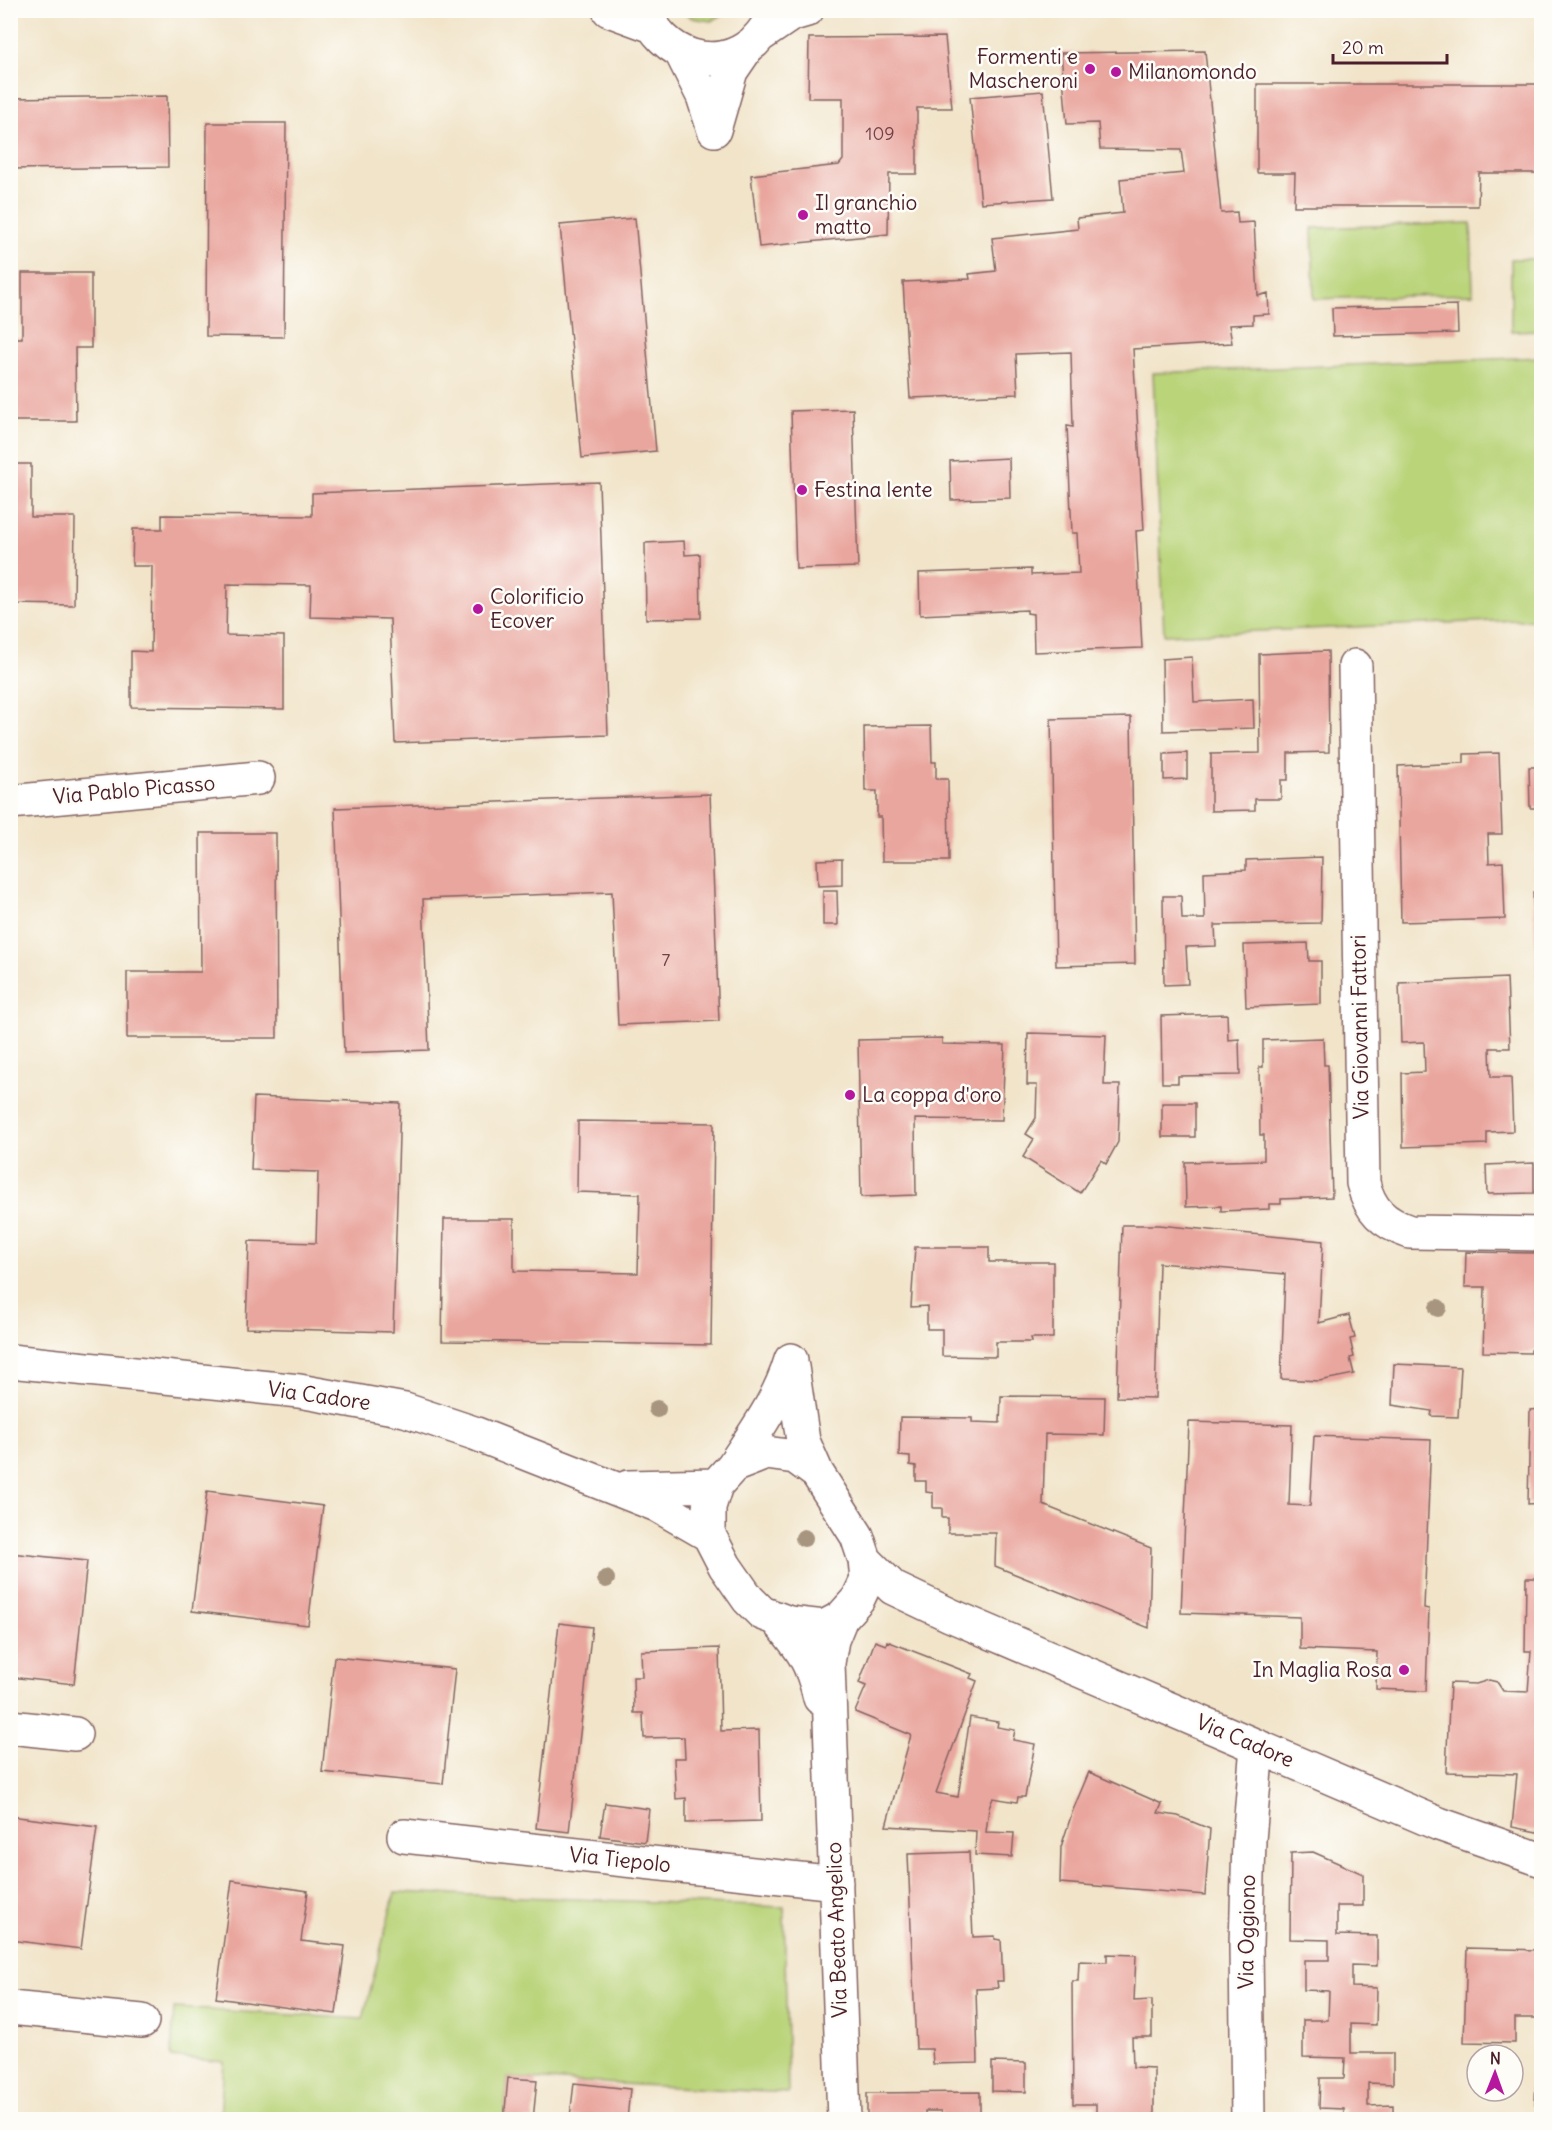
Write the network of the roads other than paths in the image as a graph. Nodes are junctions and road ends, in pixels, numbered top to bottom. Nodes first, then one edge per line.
1 (609, 10) edge
2 (807, 10) edge
3 (647, 18) edge
4 (760, 31) edge
5 (682, 54) junction
6 (1355, 666) dead end
7 (258, 778) dead end
8 (10, 802) edge
9 (1542, 1234) edge
10 (10, 1361) edge
11 (817, 1473) junction
12 (724, 1475) junction
13 (614, 1488) junction
14 (709, 1535) junction
15 (865, 1560) junction
16 (846, 1612) junction
17 (950, 1615) junction
18 (776, 1618) junction
19 (10, 1727) edge
20 (75, 1734) dead end
21 (831, 1740) junction
22 (1257, 1746) junction
23 (404, 1836) dead end
24 (1542, 1860) edge
25 (836, 1883) junction
26 (10, 2008) edge
27 (142, 2021) dead end
28 (844, 2120) edge
29 (1248, 2120) edge

1 - 3 street
2 - 4 street
3 - 5 street
4 - 5 street
4 - 5 street
6 - 9 street, Via Giovanni Fattori
7 - 8 street, Via Pablo Picasso
10 - 13 street, Via Cadore
11 - 12 street
11 - 12 street
11 - 15 street
12 - 13 street, Via Cadore
12 - 14 street
13 - 14 street, Via Cadore
14 - 18 street
15 - 16 street
15 - 17 street, Via Cadore
16 - 17 street, Via Cadore
16 - 18 street
16 - 21 street, Via Beato Angelico
17 - 22 street, Via Cadore
18 - 21 street, Via Beato Angelico
19 - 20 street
21 - 25 street, Via Beato Angelico
22 - 24 street, Via Cadore
22 - 29 street, Via Oggiono
23 - 25 street, Via Tiepolo
25 - 28 street, Via Beato Angelico
26 - 27 street

